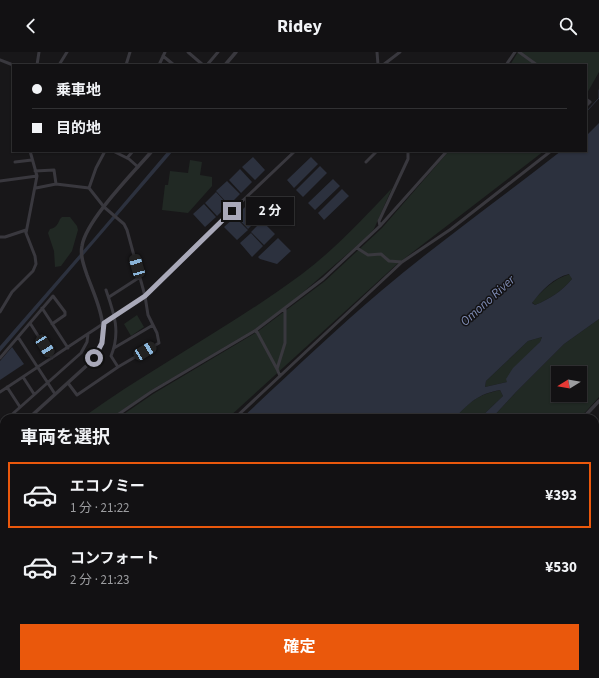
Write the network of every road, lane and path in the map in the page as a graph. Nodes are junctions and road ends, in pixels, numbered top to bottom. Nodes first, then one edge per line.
1 (39, 52) edge
2 (67, 52) edge
3 (130, 52) edge
4 (165, 52) edge
5 (188, 52) edge
6 (217, 52) edge
7 (236, 52) edge
8 (377, 52) edge
9 (400, 52) edge
10 (515, 52) edge
11 (519, 52) edge
12 (163, 56) junction
13 (0, 60) edge
14 (37, 64) edge
15 (60, 64) edge
16 (126, 64) edge
17 (159, 64) edge
18 (173, 64) edge
19 (202, 64) edge
20 (208, 64) edge
21 (226, 64) edge
22 (378, 64) edge
23 (383, 64) edge
24 (507, 64) edge
25 (537, 64) edge
26 (12, 65) edge
27 (30, 152) edge
28 (104, 152) edge
29 (115, 152) edge
30 (132, 152) edge
31 (151, 152) edge
32 (294, 152) edge
33 (376, 152) edge
34 (408, 152) edge
35 (446, 152) edge
36 (550, 152) edge
37 (127, 158) junction
38 (32, 160) junction
39 (15, 162) dead end
40 (366, 162) dead end
41 (138, 167) junction
42 (35, 171) junction
43 (36, 176) junction
44 (0, 181) edge
45 (56, 184) junction
46 (36, 188) junction
47 (89, 188) junction
48 (104, 206) junction
49 (380, 226) junction
50 (26, 230) junction
51 (0, 237) edge
52 (357, 248) junction
53 (402, 262) junction
54 (140, 277) junction
55 (106, 290) dead end
56 (145, 296) junction
57 (109, 297) junction
58 (42, 308) junction
59 (284, 308) junction
60 (0, 312) edge
61 (115, 316) junction
62 (30, 323) junction
63 (104, 323) junction
64 (52, 324) junction
65 (153, 325) junction
66 (256, 330) junction
67 (88, 334) junction
68 (18, 337) junction
69 (68, 348) junction
70 (114, 348) junction
71 (0, 358) edge
72 (52, 358) junction
73 (118, 367) junction
74 (37, 368) junction
75 (278, 369) junction
76 (280, 376) junction
77 (22, 377) junction
78 (47, 382) junction
79 (68, 383) junction
80 (7, 388) junction
81 (0, 392) edge
82 (34, 394) junction
83 (56, 394) junction
84 (599, 401) edge
85 (20, 407) junction
86 (12, 414) edge
87 (34, 414) edge
88 (119, 414) edge
89 (240, 414) edge
90 (587, 414) edge

1 - 14 street
2 - 15 street
3 - 16 street
4 - 12 street
5 - 19 street
6 - 20 street
7 - 21 street
8 - 22 street
9 - 23 street
10 - 24 street
11 - 25 street
12 - 17 street
12 - 18 street
13 - 26 street
27 - 38 street
28 - 47 street
29 - 37 street
30 - 37 street
31 - 41 street
32 - 56 street
33 - 40 street
34 - 49 street
35 - 49 street
36 - 53 street
37 - 41 street
38 - 39 street
38 - 42 street
41 - 48 street
42 - 43 street
42 - 45 street
43 - 44 street
43 - 46 street
45 - 46 street
45 - 47 street
46 - 50 street
47 - 48 street
48 - 54 street
48 - 63 street
49 - 52 street
50 - 51 street
50 - 60 street
52 - 53 street
52 - 59 street
53 - 76 street
54 - 56 street
54 - 57 street
55 - 57 street
56 - 61 street
56 - 65 street
57 - 61 street
58 - 62 street
58 - 64 street
58 - 64 street
59 - 66 street
59 - 75 street
61 - 63 street
61 - 70 street
62 - 68 street
62 - 72 street
63 - 67 street
63 - 79 street
64 - 69 street
65 - 70 street
65 - 73 street
66 - 75 street
66 - 88 street
67 - 69 street
67 - 78 street
68 - 71 street
68 - 74 street
69 - 72 street
70 - 73 street
72 - 74 street
73 - 79 street
74 - 77 street
74 - 78 street
75 - 76 street
76 - 89 street
77 - 80 street
77 - 82 street
78 - 82 street
78 - 83 street
79 - 83 street
80 - 81 street
80 - 85 street
82 - 85 street
83 - 87 street
84 - 90 street
85 - 86 street

